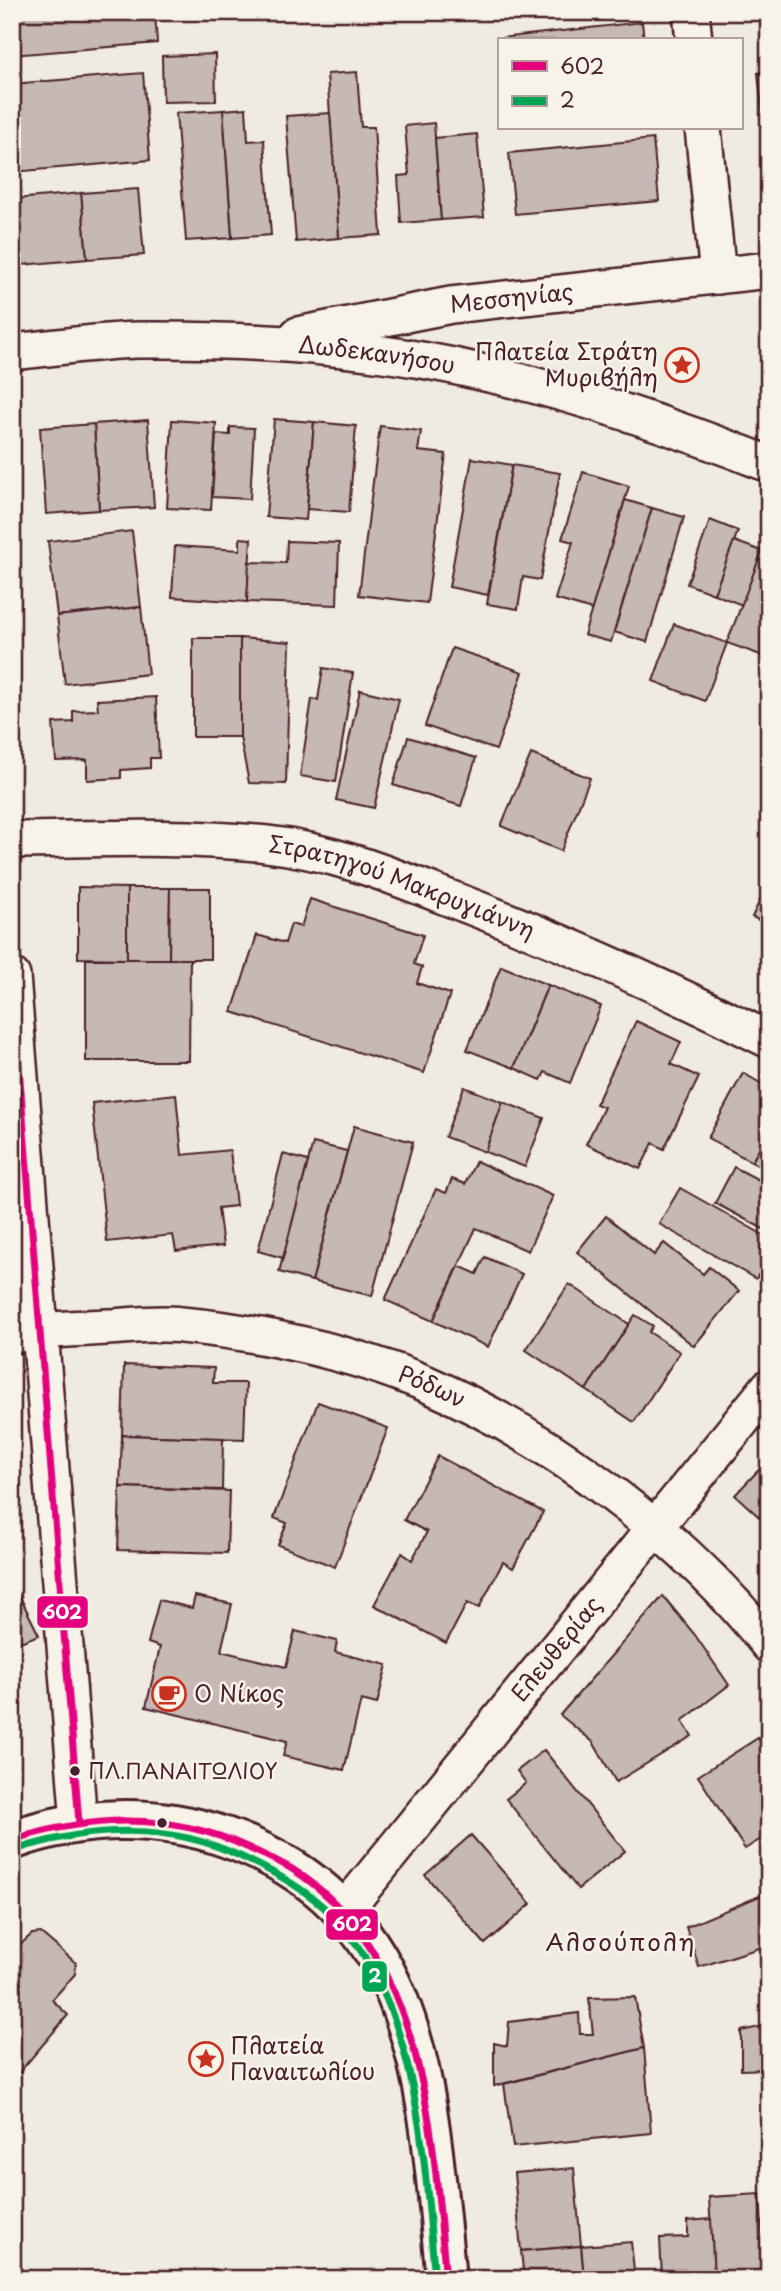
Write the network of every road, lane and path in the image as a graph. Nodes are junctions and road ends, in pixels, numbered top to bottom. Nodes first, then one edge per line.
1 (691, 12) edge
2 (694, 38) edge
3 (703, 130) edge
4 (769, 270) edge
5 (718, 276) junction
6 (256, 343) junction
7 (12, 352) edge
8 (769, 464) edge
9 (12, 840) edge
10 (12, 976) edge
11 (769, 1040) edge
12 (26, 1333) edge
13 (769, 1387) edge
14 (655, 1527) junction
15 (769, 1646) edge
16 (79, 1823) junction
17 (12, 1840) edge
18 (345, 1910) junction
19 (446, 2279) edge

1 - 2 street
3 - 5 street
4 - 5 street, Μεσσηνίας
5 - 6 street, Μεσσηνίας
6 - 7 street, Δωδεκανήσου
6 - 8 street, Δωδεκανήσου
9 - 11 street, Στρατηγού Μακρυγιάννη
10 - 12 street
12 - 14 street, Ρόδων
12 - 16 street
13 - 14 street, Ελευθερίας
14 - 15 street, Ρόδων
14 - 18 street, Ελευθερίας
16 - 17 street
16 - 18 street
18 - 19 street

